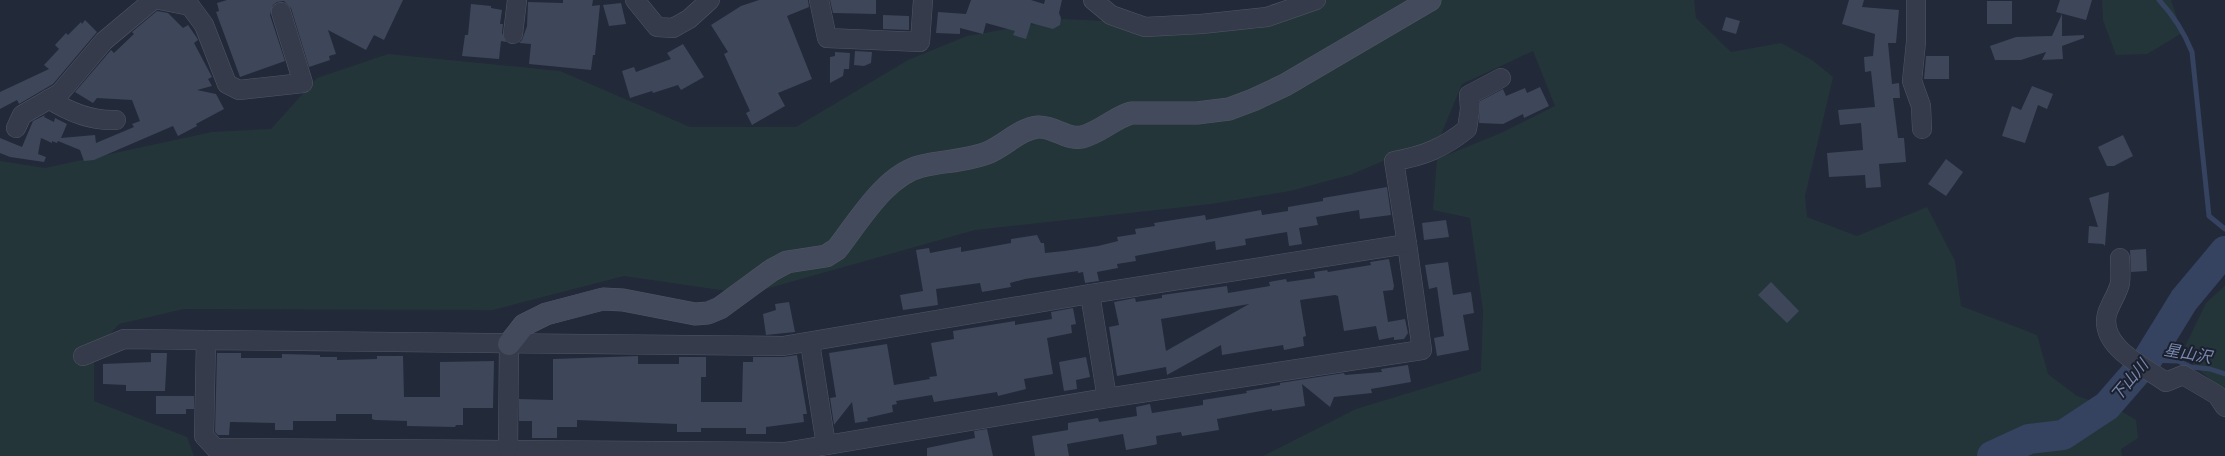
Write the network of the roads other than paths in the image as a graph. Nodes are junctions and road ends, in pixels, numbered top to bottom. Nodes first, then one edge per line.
1 (153, 0) edge
2 (160, 0) edge
3 (517, 0) edge
4 (635, 0) edge
5 (710, 0) edge
6 (819, 0) edge
7 (923, 0) edge
8 (1093, 0) edge
9 (1316, 0) edge
10 (1430, 0) edge
11 (1916, 0) edge
12 (281, 12) dead end
13 (513, 34) dead end
14 (1501, 78) dead end
15 (50, 99) junction
16 (116, 120) dead end
17 (16, 128) dead end
18 (1922, 129) dead end
19 (1407, 244) junction
20 (2120, 258) dead end
21 (1090, 294) junction
22 (206, 340) junction
23 (810, 343) junction
24 (509, 344) junction
25 (83, 356) dead end
26 (1107, 398) junction
27 (2225, 407) edge
28 (826, 445) junction
29 (508, 449) junction

1 - 15 street
2 - 12 street
3 - 13 street
4 - 5 street
6 - 7 street
8 - 9 street
10 - 24 street
11 - 18 street
14 - 19 street
15 - 16 street
15 - 17 street
19 - 21 street
19 - 26 street
20 - 27 street
21 - 23 street
21 - 26 street
22 - 24 street
22 - 25 street
22 - 29 street
23 - 24 street
23 - 28 street
24 - 29 street
26 - 28 street
28 - 29 street

